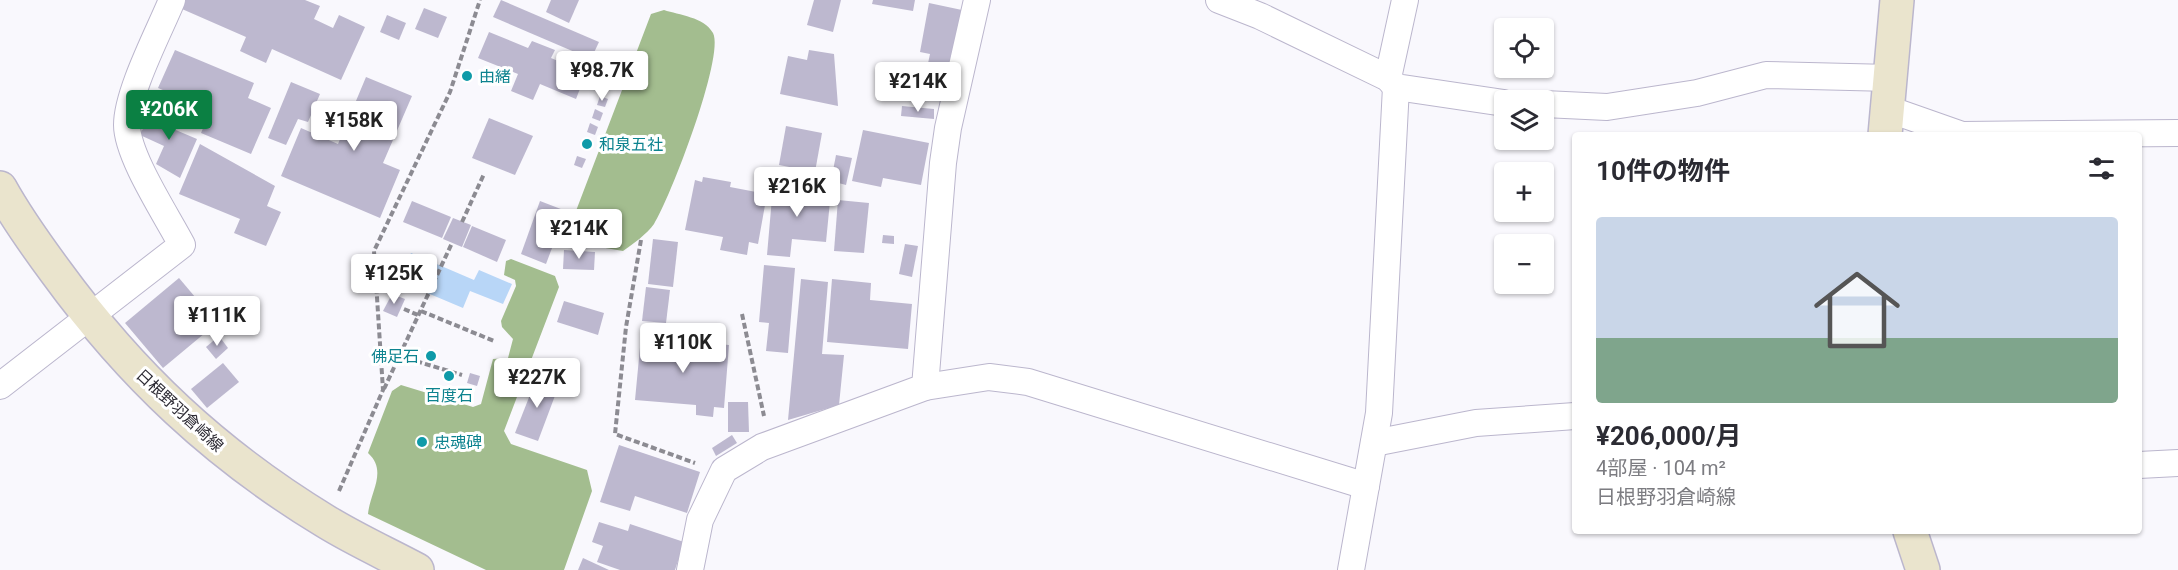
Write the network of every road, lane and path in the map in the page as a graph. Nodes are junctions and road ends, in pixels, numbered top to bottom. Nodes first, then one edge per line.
1 (172, 0) edge
2 (480, 0) edge
3 (976, 0) edge
4 (1219, 0) edge
5 (1405, 0) edge
6 (1897, 0) edge
7 (1392, 83) junction
8 (1494, 101) edge
9 (1554, 104) edge
10 (1888, 107) edge
11 (1954, 132) edge
12 (2142, 133) edge
13 (2178, 133) edge
14 (484, 174) dead end
15 (0, 188) edge
16 (462, 222) dead end
17 (641, 240) dead end
18 (452, 243) dead end
19 (404, 309) dead end
20 (420, 313) junction
21 (742, 314) dead end
22 (90, 318) junction
23 (494, 341) dead end
24 (399, 356) junction
25 (462, 375) dead end
26 (0, 386) edge
27 (925, 387) junction
28 (383, 390) junction
29 (1572, 416) edge
30 (1374, 443) junction
31 (770, 445) junction
32 (2178, 463) edge
33 (2142, 465) edge
34 (723, 473) junction
35 (1366, 486) junction
36 (326, 522) junction
37 (1911, 534) edge
38 (417, 570) edge
39 (690, 570) edge
40 (1351, 570) edge
41 (1923, 570) edge

1 - 22 street
2 - 28 path
3 - 27 street
4 - 7 street
5 - 7 street
6 - 10 main road
7 - 8 street
7 - 30 street
9 - 10 street
10 - 11 street
12 - 13 street
14 - 16 path
15 - 22 main road, 日根野羽倉崎線
17 - 34 path
18 - 20 path
19 - 20 path
20 - 23 path
20 - 24 path
21 - 31 path
22 - 26 street
22 - 36 main road, 日根野羽倉崎線
24 - 25 path
24 - 28 path
27 - 31 street
27 - 35 street
28 - 36 path
29 - 30 street
30 - 35 street
31 - 34 street
32 - 33 street
34 - 39 street
35 - 40 street
36 - 38 main road, 日根野羽倉崎線
37 - 41 main road

